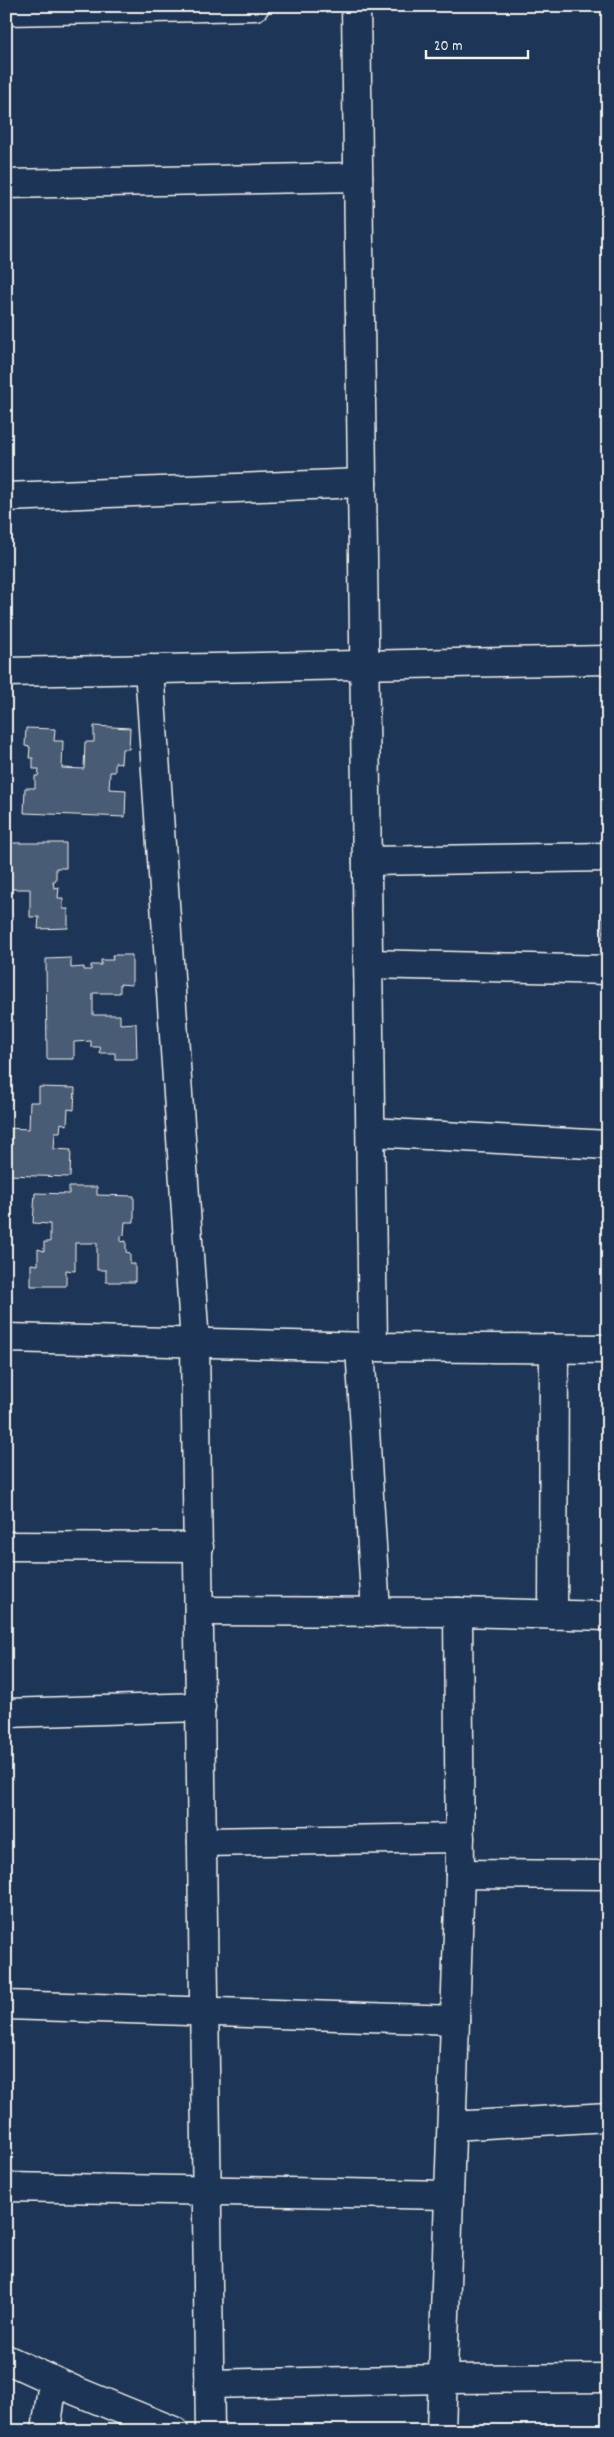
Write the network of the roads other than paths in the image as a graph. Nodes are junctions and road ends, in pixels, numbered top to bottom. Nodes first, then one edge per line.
1 (255, 6) edge
2 (356, 6) edge
3 (111, 7) edge
4 (6, 11) edge
5 (358, 177) junction
6 (6, 184) edge
7 (362, 483) junction
8 (6, 497) edge
9 (608, 660) edge
10 (364, 664) junction
11 (149, 669) junction
12 (6, 672) edge
13 (607, 857) edge
14 (367, 861) junction
15 (368, 964) junction
16 (608, 970) edge
17 (370, 1132) junction
18 (608, 1145) edge
19 (6, 1338) edge
20 (196, 1343) junction
21 (367, 1347) junction
22 (554, 1349) junction
23 (608, 1349) edge
24 (6, 1546) edge
25 (199, 1547) junction
26 (199, 1611) junction
27 (376, 1612) junction
28 (458, 1612) junction
29 (553, 1615) junction
30 (608, 1616) edge
31 (201, 1706) junction
32 (6, 1714) edge
33 (460, 1838) junction
34 (202, 1842) junction
35 (460, 1874) junction
36 (608, 1875) edge
37 (6, 2005) edge
38 (205, 2012) junction
39 (455, 2020) junction
40 (608, 2117) edge
41 (452, 2126) junction
42 (6, 2188) edge
43 (207, 2191) junction
44 (449, 2195) junction
45 (6, 2359) edge
46 (608, 2378) edge
47 (443, 2379) junction
48 (53, 2381) junction
49 (210, 2384) junction
50 (46, 2431) edge
51 (174, 2431) edge
52 (210, 2431) edge
53 (441, 2431) edge

1 - 3 street
2 - 5 street
3 - 4 street
5 - 6 street
5 - 7 street
7 - 8 street
7 - 10 street
9 - 10 street
10 - 11 street
10 - 14 street
11 - 12 street
11 - 20 street
13 - 14 street
14 - 15 street
15 - 16 street
15 - 17 street
17 - 18 street
17 - 21 street
19 - 20 street
20 - 21 street
20 - 25 street
21 - 22 street
21 - 27 street
22 - 23 street
22 - 29 street
24 - 25 street
25 - 26 street
26 - 27 street
26 - 31 street
27 - 28 street
28 - 29 street
28 - 33 street
29 - 30 street
31 - 32 street
31 - 34 street
33 - 34 street
33 - 35 street
34 - 38 street
35 - 36 street
35 - 39 street
37 - 38 street
38 - 39 street
38 - 43 street
39 - 41 street
40 - 41 street
41 - 44 street
42 - 43 street
43 - 44 street
43 - 49 street
44 - 47 street
45 - 48 street
46 - 47 street
47 - 49 street
47 - 53 street
48 - 50 street
48 - 51 street
49 - 52 street

